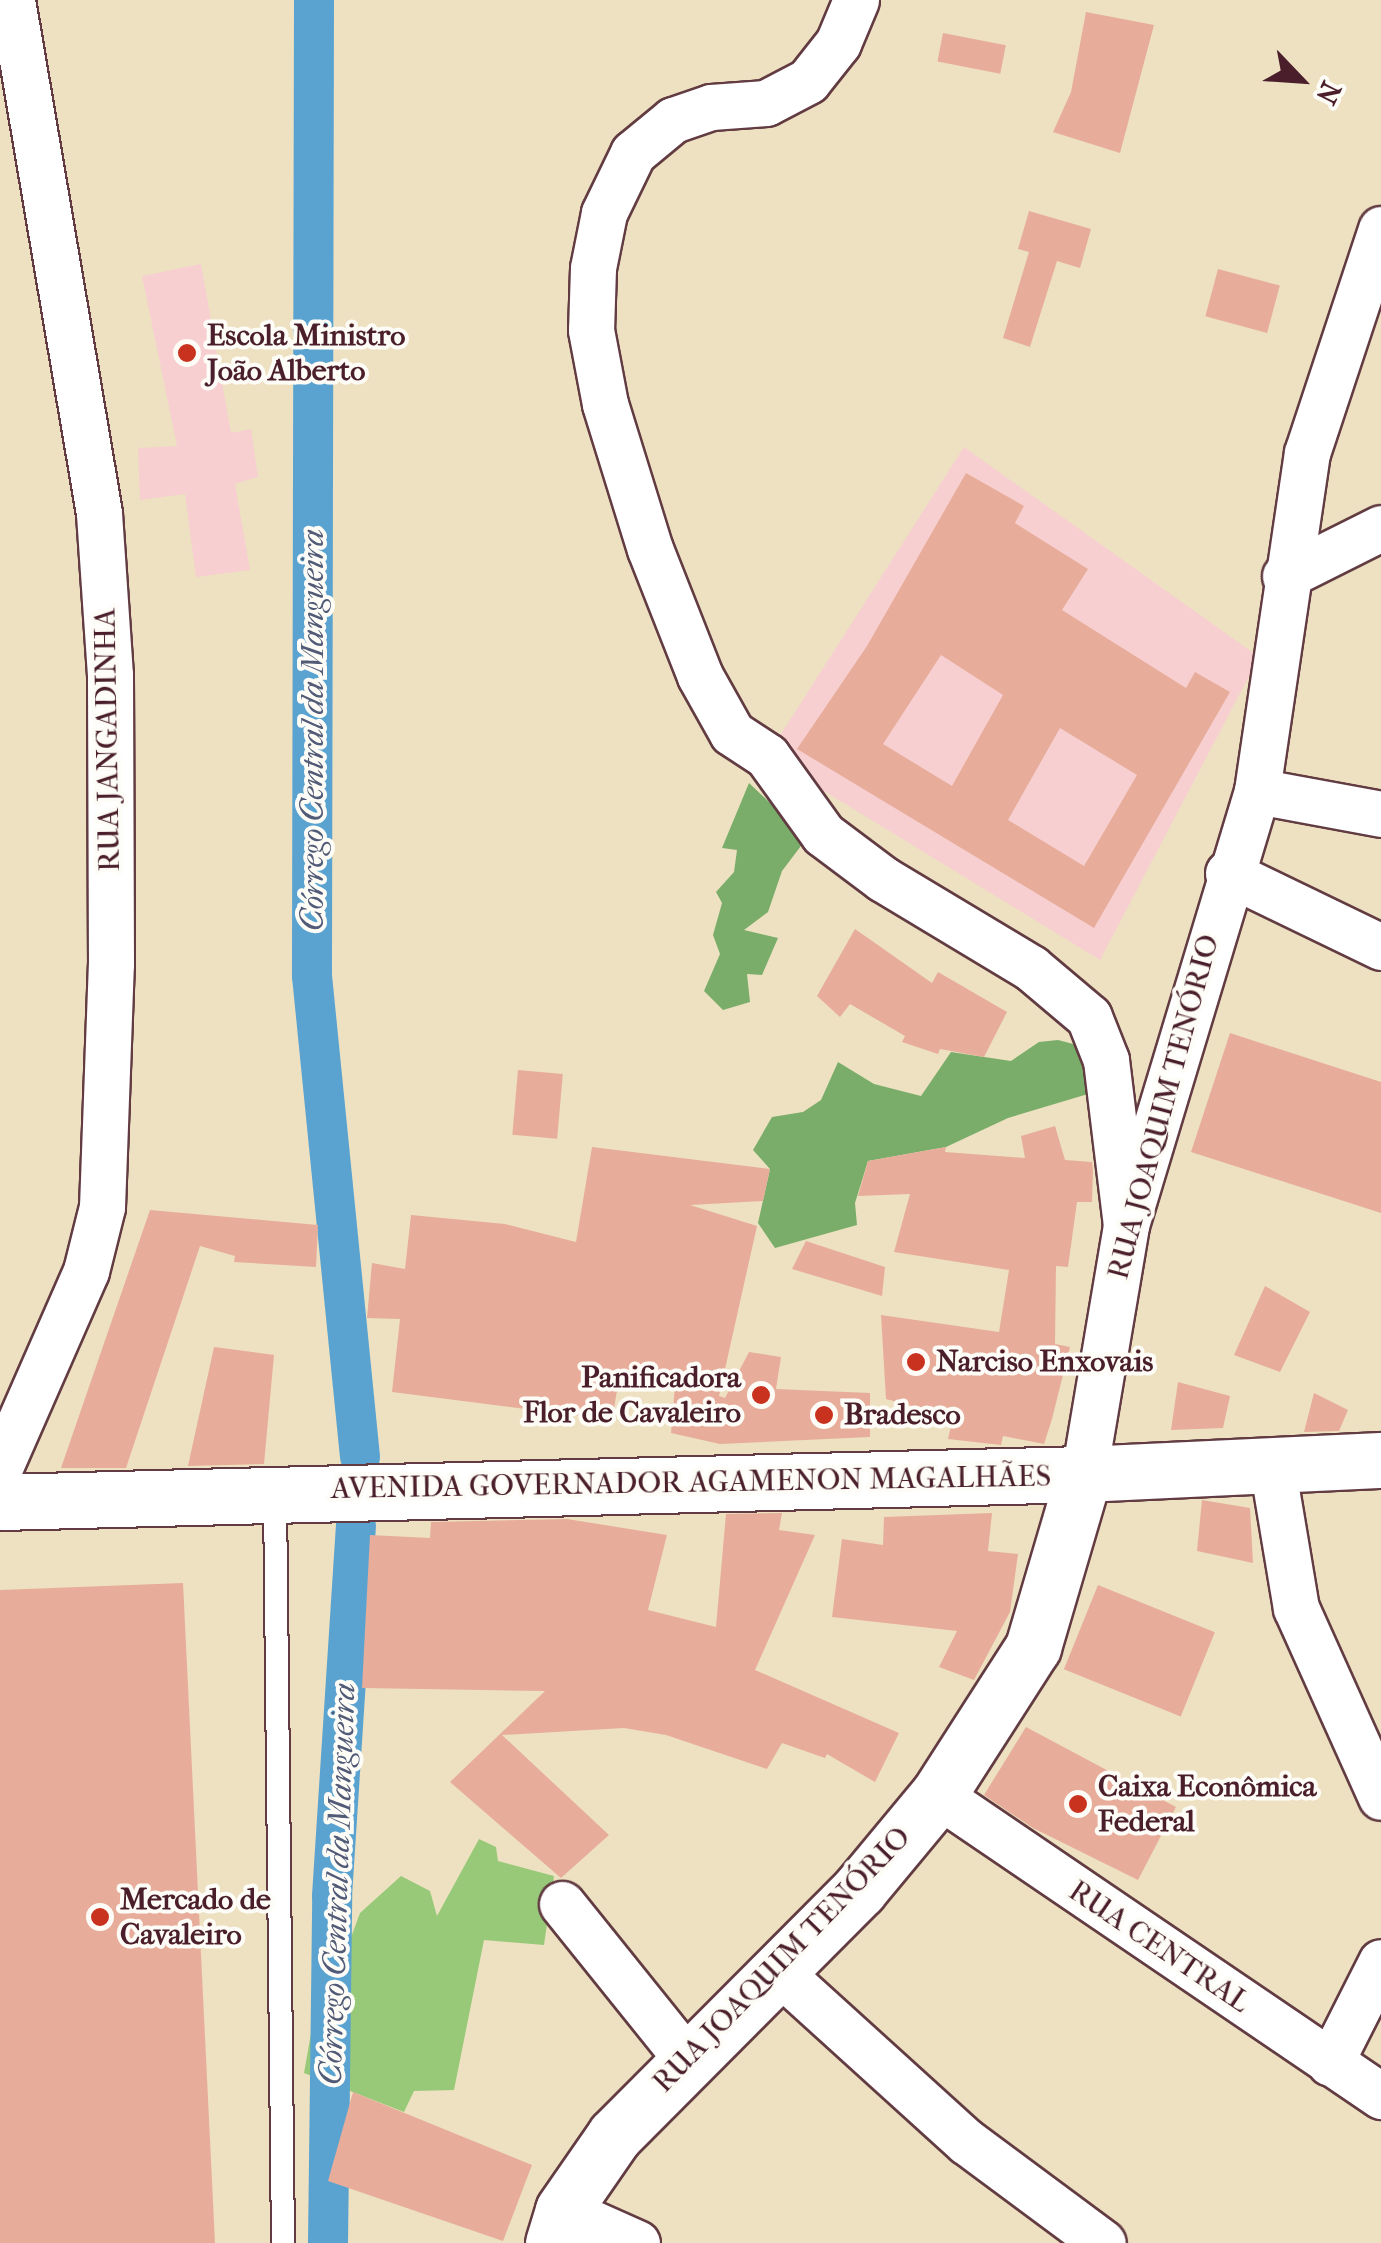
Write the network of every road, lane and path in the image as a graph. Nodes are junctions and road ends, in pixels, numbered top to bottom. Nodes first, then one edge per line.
1 (12, 0) edge
2 (856, 0) edge
3 (1381, 229) edge
4 (1381, 528) edge
5 (1285, 576) junction
6 (1258, 791) junction
7 (1381, 814) edge
8 (1228, 873) junction
9 (1381, 947) edge
10 (1126, 1225) junction
11 (1381, 1460) edge
12 (1272, 1465) junction
13 (0, 1467) edge
14 (1084, 1474) junction
15 (275, 1494) junction
16 (0, 1502) edge
17 (938, 1796) junction
18 (1381, 1797) edge
19 (562, 1904) dead end
20 (1381, 1962) edge
21 (777, 1970) junction
22 (686, 2058) junction
23 (1330, 2063) junction
24 (1381, 2096) edge
25 (558, 2227) edge
26 (282, 2243) edge
27 (637, 2243) edge
28 (1103, 2243) edge

1 - 13 street, RUA JANGADINHA
2 - 10 street
3 - 5 street, RUA JOAQUIM TENÓRIO
4 - 5 street
5 - 6 street, RUA JOAQUIM TENÓRIO
6 - 7 street
6 - 8 street, RUA JOAQUIM TENÓRIO
8 - 9 street
8 - 10 street, RUA JOAQUIM TENÓRIO
10 - 14 street, RUA JOAQUIM TENÓRIO
11 - 12 main road, AVENIDA GOVERNADOR AGAMENON MAGALHÃES
12 - 14 main road, AVENIDA GOVERNADOR AGAMENON MAGALHÃES
12 - 18 street
14 - 15 main road, AVENIDA GOVERNADOR AGAMENON MAGALHÃES
14 - 17 main road, RUA JOAQUIM TENÓRIO
15 - 16 main road, AVENIDA GOVERNADOR AGAMENON MAGALHÃES
15 - 26 lane
17 - 21 main road, RUA JOAQUIM TENÓRIO
17 - 23 street, RUA CENTRAL
19 - 22 street
20 - 23 street
21 - 22 main road, RUA JOAQUIM TENÓRIO
21 - 28 street
22 - 25 main road, RUA JOAQUIM TENÓRIO
23 - 24 street, RUA CENTRAL
25 - 27 street

